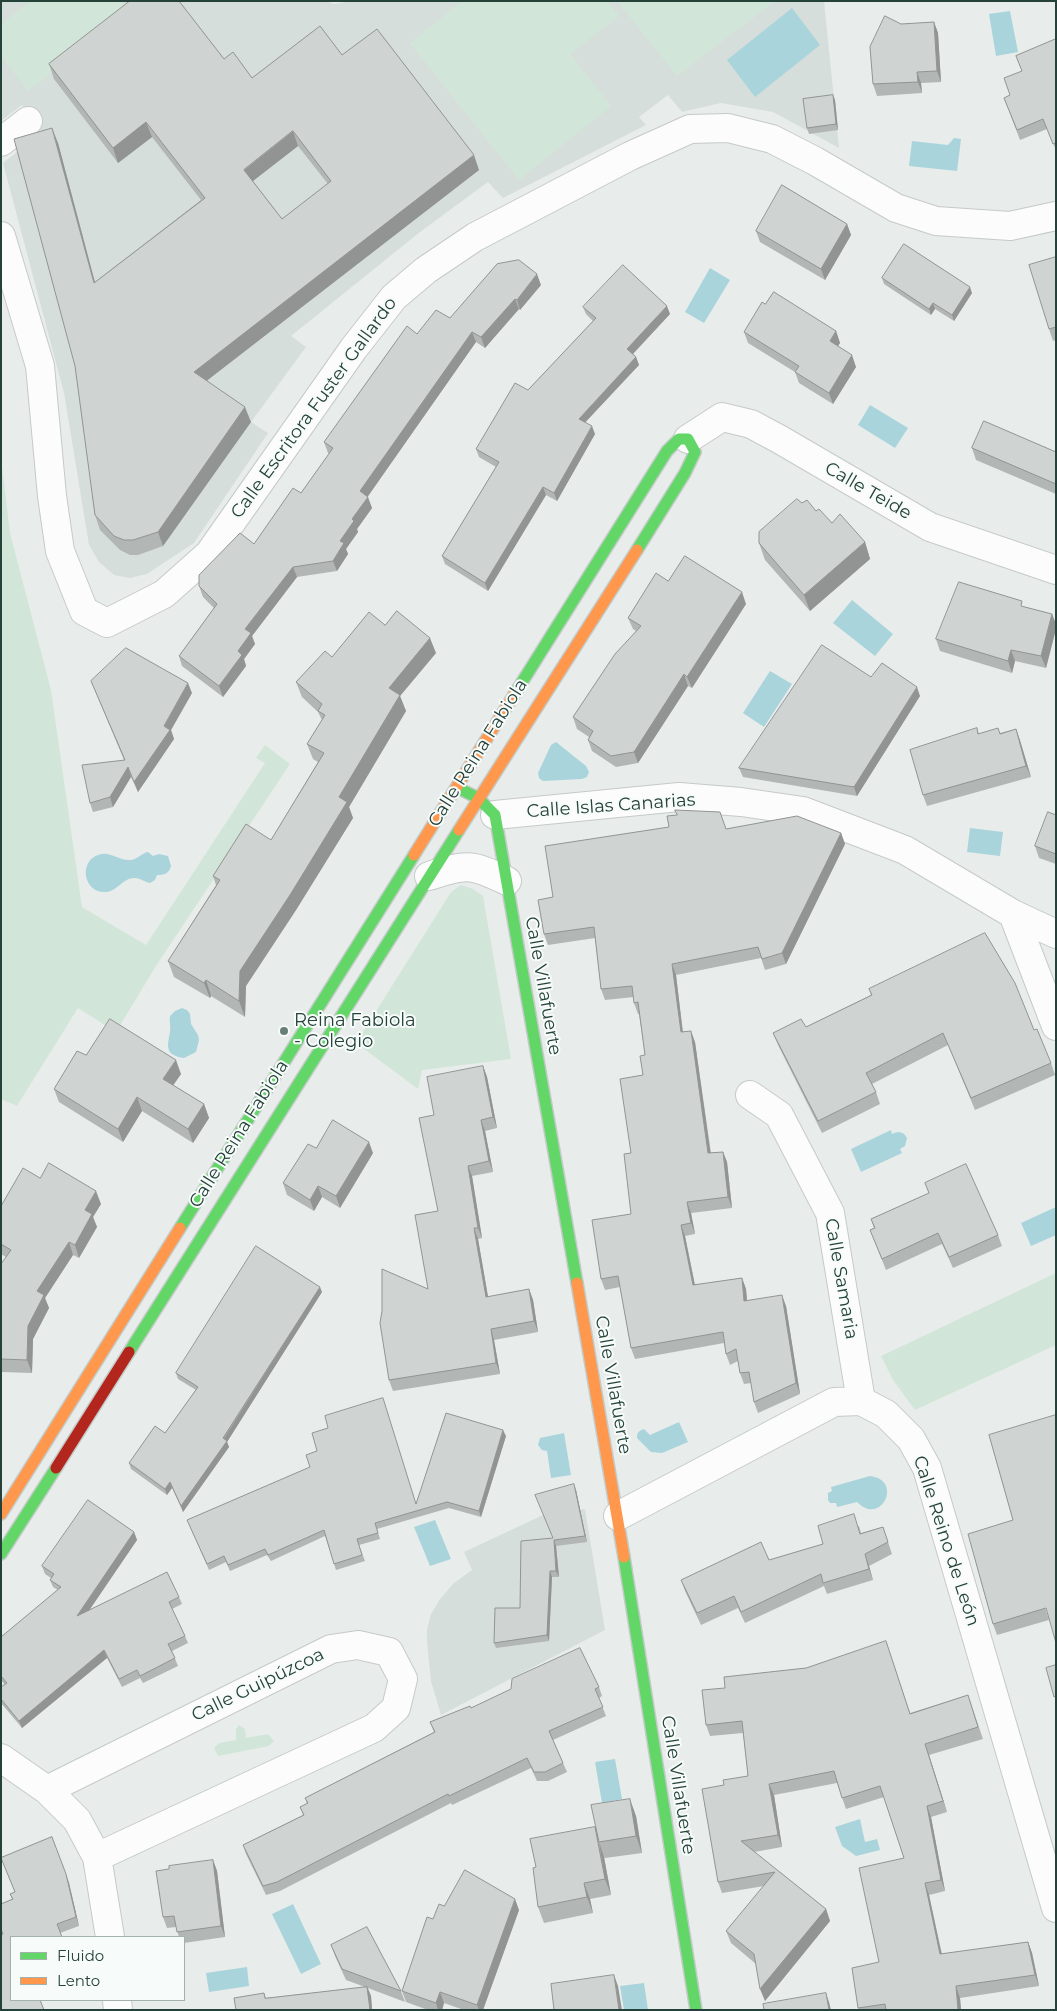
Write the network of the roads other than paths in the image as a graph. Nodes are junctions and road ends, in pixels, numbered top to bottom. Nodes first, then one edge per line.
1 (28, 121) dead end
2 (1, 142) edge
3 (1056, 216) edge
4 (1, 236) edge
5 (688, 439) junction
6 (1056, 570) edge
7 (457, 786) junction
8 (487, 807) junction
9 (428, 876) junction
10 (507, 881) junction
11 (1013, 914) junction
12 (1056, 934) edge
13 (1056, 1026) edge
14 (750, 1095) dead end
15 (861, 1401) junction
16 (1, 1514) edge
17 (618, 1516) junction
18 (1, 1554) edge
19 (1, 1758) edge
20 (47, 1790) junction
21 (97, 1857) junction
22 (1056, 1908) edge
23 (110, 1936) edge
24 (696, 2010) edge

1 - 2 street
3 - 4 street, Calle Escritora Fuster Gallardo
5 - 6 street, Calle Teide
5 - 7 street, Calle Reina Fabiola
5 - 8 street, Calle Reina Fabiola
7 - 8 street
7 - 16 street, Calle Reina Fabiola
8 - 9 street, Calle Reina Fabiola
8 - 10 street, Calle Villafuerte
8 - 11 street, Calle Islas Canarias
9 - 10 street
9 - 18 street, Calle Reina Fabiola
10 - 17 street, Calle Villafuerte
11 - 12 street, Calle Islas Canarias
11 - 13 street
14 - 15 street, Calle Samaria
15 - 17 street, Calle Reino de León
15 - 22 street, Calle Reino de León
17 - 24 street, Calle Villafuerte
19 - 20 street
20 - 21 street
20 - 21 street, Calle Guipúzcoa
21 - 23 street

